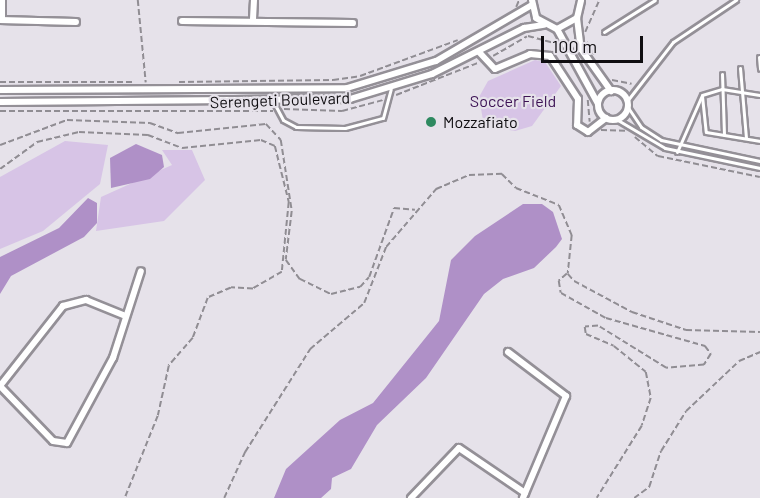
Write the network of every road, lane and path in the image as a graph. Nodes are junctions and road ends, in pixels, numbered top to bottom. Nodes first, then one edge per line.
1 (2, 0) edge
2 (138, 0) edge
3 (254, 0) edge
4 (599, 0) edge
5 (655, 0) edge
6 (736, 0) edge
7 (583, 2) edge
8 (532, 3) edge
9 (577, 18) junction
10 (254, 19) junction
11 (1, 20) edge
12 (182, 21) dead end
13 (76, 22) dead end
14 (353, 23) dead end
15 (544, 25) junction
16 (524, 28) junction
17 (557, 29) junction
18 (604, 32) dead end
19 (465, 37) dead end
20 (570, 45) junction
21 (479, 52) junction
22 (759, 57) edge
23 (598, 63) dead end
24 (740, 69) dead end
25 (760, 69) edge
26 (722, 74) dead end
27 (599, 80) junction
28 (0, 82) edge
29 (146, 82) junction
30 (158, 82) dead end
31 (170, 82) dead end
32 (635, 87) junction
33 (391, 89) junction
34 (722, 89) junction
35 (0, 90) edge
36 (148, 90) junction
37 (587, 90) dead end
38 (611, 91) junction
39 (742, 92) junction
40 (702, 95) junction
41 (760, 95) edge
42 (273, 101) junction
43 (0, 102) edge
44 (598, 104) junction
45 (627, 104) junction
46 (606, 118) junction
47 (616, 119) junction
48 (595, 127) junction
49 (724, 135) junction
50 (746, 139) junction
51 (760, 141) edge
52 (0, 145) edge
53 (679, 146) junction
54 (677, 152) junction
55 (760, 161) edge
56 (760, 168) edge
57 (0, 169) edge
58 (416, 210) junction
59 (141, 271) dead end
60 (568, 274) junction
61 (123, 315) junction
62 (760, 332) edge
63 (508, 352) dead end
64 (760, 352) edge
65 (0, 386) edge
66 (524, 495) edge
67 (125, 498) edge
68 (224, 498) edge
69 (411, 498) edge
70 (597, 498) edge
71 (634, 498) edge

1 - 11 street
2 - 29 path
3 - 10 street
4 - 23 path
5 - 18 lane
6 - 32 lane
7 - 9 street
8 - 15 street
8 - 36 street, Serengeti Boulevard
9 - 17 street
9 - 27 street
10 - 12 street
10 - 14 street
11 - 13 street
15 - 16 street, Serengeti Boulevard
15 - 17 street
16 - 20 path
16 - 21 street, Serengeti Boulevard
17 - 20 street
19 - 31 path
20 - 44 street
21 - 33 street, Serengeti Boulevard
21 - 48 street
22 - 25 lane
24 - 39 lane
26 - 34 lane
27 - 32 path
27 - 38 street
28 - 29 path
29 - 30 path
29 - 36 path
32 - 45 lane
33 - 42 street, Serengeti Boulevard
33 - 42 lane
34 - 39 lane
34 - 40 lane
34 - 49 lane
35 - 36 street, Serengeti Boulevard
37 - 48 path
38 - 44 street
38 - 45 street
39 - 41 lane
39 - 50 lane
40 - 49 lane
40 - 53 lane
42 - 43 street, Serengeti Boulevard
44 - 46 street
45 - 47 street
45 - 53 lane
46 - 47 street
46 - 48 street
47 - 54 lane
49 - 50 lane
50 - 51 lane
52 - 58 path
53 - 54 lane
53 - 55 lane
54 - 56 lane
57 - 67 path
58 - 60 path
58 - 68 path
59 - 61 street
60 - 62 path
60 - 70 path
61 - 65 street
61 - 65 street
63 - 66 street
64 - 71 path
66 - 69 street

